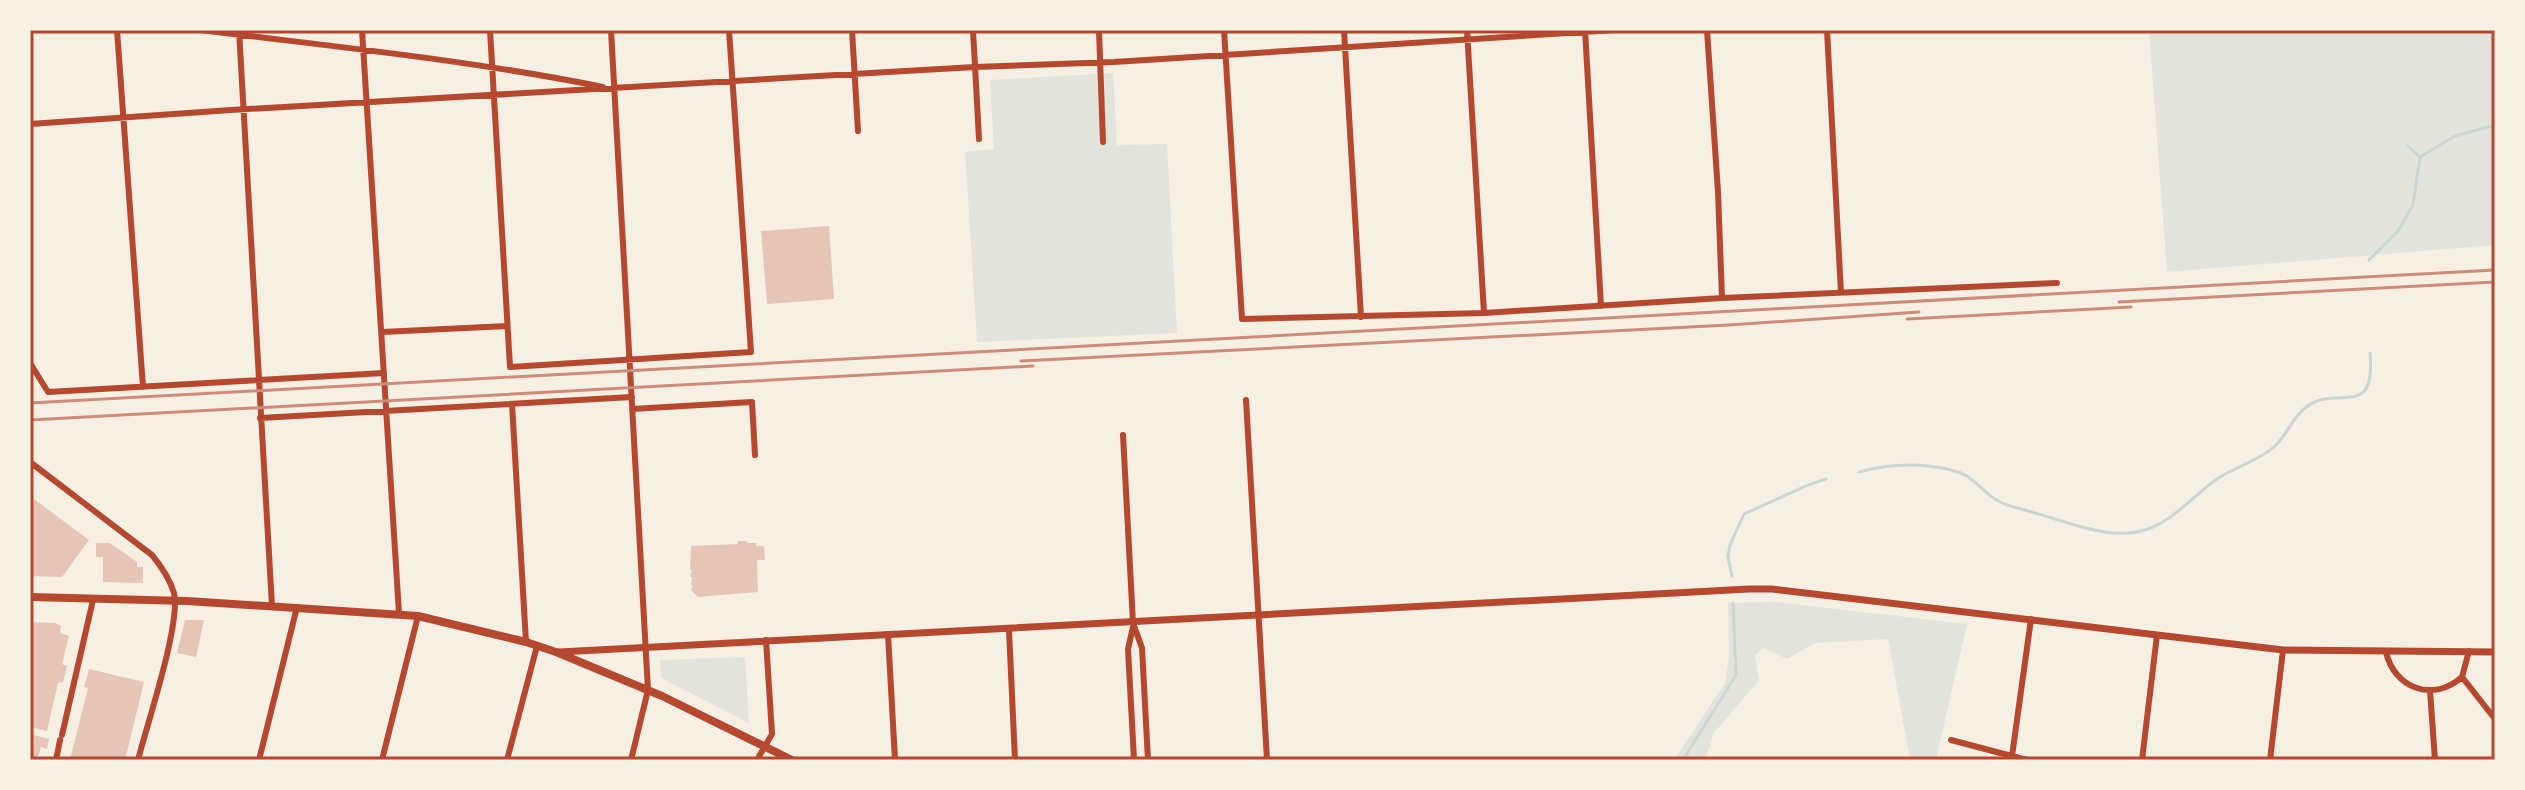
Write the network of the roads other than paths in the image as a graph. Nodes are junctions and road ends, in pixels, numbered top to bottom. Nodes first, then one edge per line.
1 (117, 30) edge
2 (201, 30) edge
3 (362, 30) edge
4 (490, 30) edge
5 (611, 30) edge
6 (729, 30) edge
7 (852, 30) edge
8 (973, 30) edge
9 (1099, 30) edge
10 (1224, 30) edge
11 (1344, 30) edge
12 (1467, 30) edge
13 (1615, 30) edge
14 (1707, 30) edge
15 (1827, 30) edge
16 (1585, 31) edge
17 (239, 32) edge
18 (1467, 39) junction
19 (1345, 47) junction
20 (362, 48) junction
21 (1226, 56) junction
22 (1102, 63) junction
23 (492, 66) junction
24 (975, 67) junction
25 (854, 74) junction
26 (732, 82) junction
27 (615, 89) junction
28 (493, 95) junction
29 (367, 104) junction
30 (242, 109) junction
31 (123, 118) junction
32 (30, 124) edge
33 (858, 131) dead end
34 (979, 139) dead end
35 (1103, 142) dead end
36 (2057, 283) dead end
37 (1841, 293) junction
38 (1722, 298) junction
39 (1601, 306) junction
40 (1484, 313) junction
41 (1361, 317) junction
42 (507, 326) junction
43 (382, 332) junction
44 (630, 361) junction
45 (31, 366) edge
46 (384, 373) junction
47 (258, 381) junction
48 (143, 387) junction
49 (632, 397) junction
50 (1246, 400) dead end
51 (512, 404) junction
52 (632, 409) junction
53 (386, 411) junction
54 (260, 418) junction
55 (1123, 435) dead end
56 (755, 455) dead end
57 (30, 462) edge
58 (30, 597) edge
59 (93, 600) junction
60 (174, 600) junction
61 (272, 606) junction
62 (297, 607) junction
63 (399, 613) junction
64 (418, 616) junction
65 (1259, 616) junction
66 (2031, 619) junction
67 (1133, 623) junction
68 (1009, 630) junction
69 (888, 634) junction
70 (2157, 635) junction
71 (766, 639) junction
72 (526, 642) junction
73 (537, 646) junction
74 (647, 648) junction
75 (2283, 650) junction
76 (2469, 651) junction
77 (556, 652) junction
78 (2386, 652) junction
79 (2495, 652) edge
80 (2462, 677) junction
81 (648, 690) junction
82 (2430, 691) junction
83 (2495, 719) edge
84 (1951, 740) dead end
85 (765, 747) junction
86 (2012, 756) junction
87 (56, 760) edge
88 (138, 760) edge
89 (259, 760) edge
90 (382, 760) edge
91 (507, 760) edge
92 (631, 760) edge
93 (757, 760) edge
94 (792, 760) edge
95 (895, 760) edge
96 (1015, 760) edge
97 (1134, 760) edge
98 (1148, 760) edge
99 (1267, 760) edge
100 (2027, 760) edge
101 (2142, 760) edge
102 (2270, 760) edge
103 (2435, 760) edge

1 - 31 street
2 - 17 street
3 - 20 street
4 - 23 street
5 - 27 street
6 - 26 street
7 - 25 street
8 - 24 street
9 - 22 street
10 - 21 street
11 - 19 street
12 - 18 street
13 - 16 street
14 - 38 street
15 - 37 street
16 - 18 street
16 - 39 street
17 - 20 street
17 - 30 street
18 - 19 street
18 - 40 street
19 - 21 street
19 - 41 street
20 - 23 street
20 - 29 street
21 - 22 street
21 - 41 street
22 - 24 street
22 - 35 street
23 - 27 street
23 - 28 street
24 - 25 street
24 - 34 street
25 - 26 street
25 - 33 street
26 - 27 street
26 - 44 street
27 - 28 street
27 - 44 street
28 - 29 street
28 - 42 street
29 - 30 street
29 - 43 street
30 - 31 street
30 - 47 street
31 - 32 street
31 - 48 street
36 - 37 street
37 - 38 street
38 - 39 street
39 - 40 street
40 - 41 street
42 - 43 street
42 - 44 street
43 - 46 street
44 - 49 street
45 - 48 street
46 - 47 street
46 - 53 street
47 - 48 street
47 - 54 street
49 - 51 street
49 - 52 street
50 - 65 street
51 - 53 street
51 - 72 street
52 - 56 street
52 - 74 street
53 - 54 street
53 - 63 street
54 - 61 street
55 - 67 street
57 - 60 street
58 - 59 main road
59 - 60 main road
59 - 87 street
60 - 61 main road
60 - 88 street
61 - 62 main road
62 - 63 main road
62 - 89 street
63 - 64 main road
64 - 72 main road
64 - 90 street
65 - 66 street
65 - 67 street
65 - 99 street
66 - 70 street
66 - 86 street
67 - 68 street
67 - 97 street
67 - 98 street
68 - 69 street
68 - 96 street
69 - 71 street
69 - 95 street
70 - 75 street
70 - 101 street
71 - 74 street
71 - 85 street
72 - 73 main road
73 - 77 main road
73 - 91 street
74 - 77 street
74 - 81 street
75 - 78 street
75 - 102 street
76 - 78 street
76 - 79 street
76 - 80 street
77 - 81 main road
78 - 82 street
80 - 82 street
80 - 83 street
81 - 85 main road
81 - 92 street
82 - 103 street
84 - 86 street
85 - 93 street
85 - 94 main road
86 - 100 street

